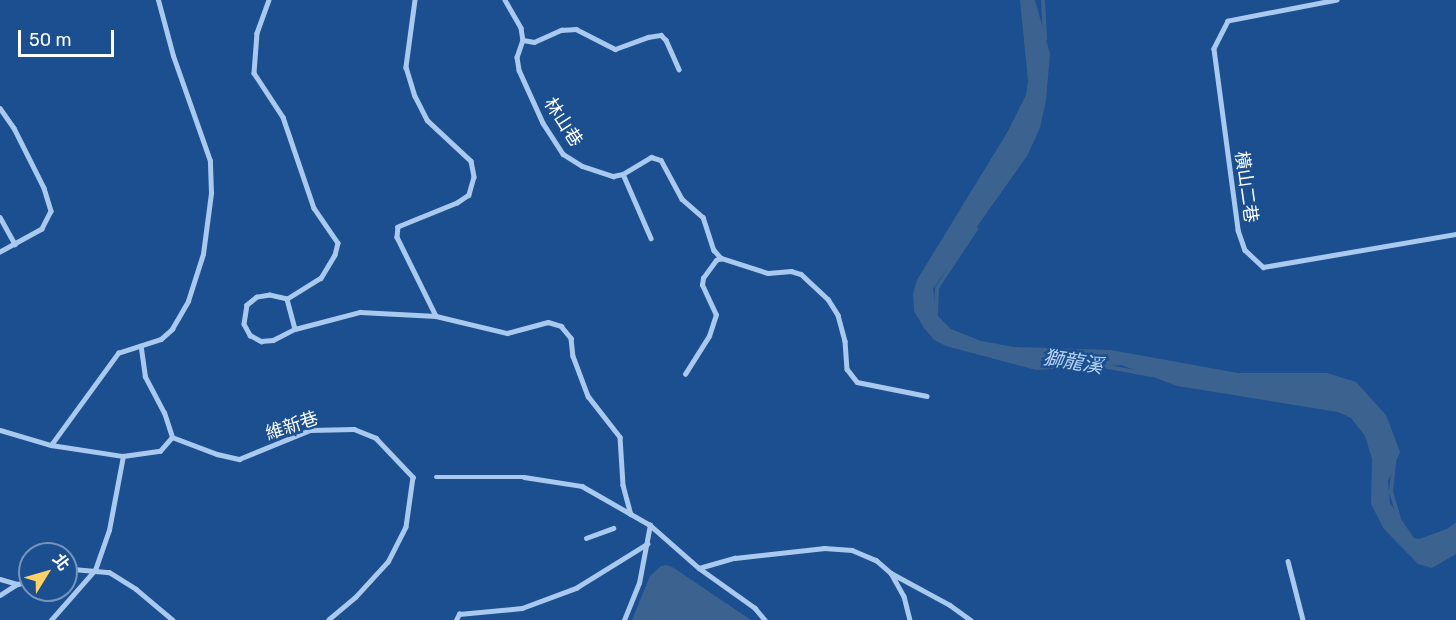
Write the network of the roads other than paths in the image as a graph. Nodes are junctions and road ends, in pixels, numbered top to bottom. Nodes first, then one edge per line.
1 (158, 0) edge
2 (269, 0) edge
3 (415, 0) edge
4 (505, 0) edge
5 (1337, 0) edge
6 (523, 40) junction
7 (680, 69) dead end
8 (0, 108) edge
9 (623, 174) junction
10 (0, 218) edge
11 (1456, 234) edge
12 (651, 238) dead end
13 (15, 244) junction
14 (0, 252) edge
15 (721, 258) junction
16 (287, 298) junction
17 (436, 316) junction
18 (295, 329) junction
19 (141, 348) junction
20 (685, 374) dead end
21 (927, 396) dead end
22 (0, 430) edge
23 (172, 437) junction
24 (51, 445) junction
25 (123, 456) junction
26 (436, 477) dead end
27 (631, 514) junction
28 (650, 525) junction
29 (613, 528) dead end
30 (586, 538) dead end
31 (647, 544) junction
32 (1288, 561) dead end
33 (699, 568) junction
34 (95, 570) junction
35 (78, 571) edge
36 (891, 573) junction
37 (0, 579) edge
38 (17, 584) joint
39 (0, 595) edge
40 (51, 620) edge
41 (173, 620) edge
42 (329, 620) edge
43 (456, 620) edge
44 (624, 620) edge
45 (765, 620) edge
46 (910, 620) edge
47 (971, 620) edge
48 (1304, 620) edge

1 - 19 lane
2 - 16 lane
3 - 17 lane
4 - 6 lane, 林山巷
5 - 11 lane, 橫山二巷
6 - 7 lane
6 - 9 lane, 林山巷
8 - 13 lane
9 - 12 lane
9 - 15 lane
10 - 13 lane
13 - 14 lane
15 - 20 lane
15 - 21 lane
16 - 18 lane
16 - 18 lane
17 - 18 lane
17 - 27 lane
19 - 23 lane
19 - 24 lane
22 - 24 lane
23 - 25 lane
23 - 42 lane, 維新巷
24 - 25 lane
25 - 34 lane
26 - 27 lane
27 - 28 lane
28 - 31 lane
28 - 33 lane
29 - 30 lane
31 - 43 lane
31 - 44 lane
32 - 48 lane
33 - 36 lane
33 - 45 lane
34 - 35 lane
34 - 40 lane
34 - 41 lane
36 - 46 lane
36 - 47 lane
37 - 38 lane
38 - 39 lane

